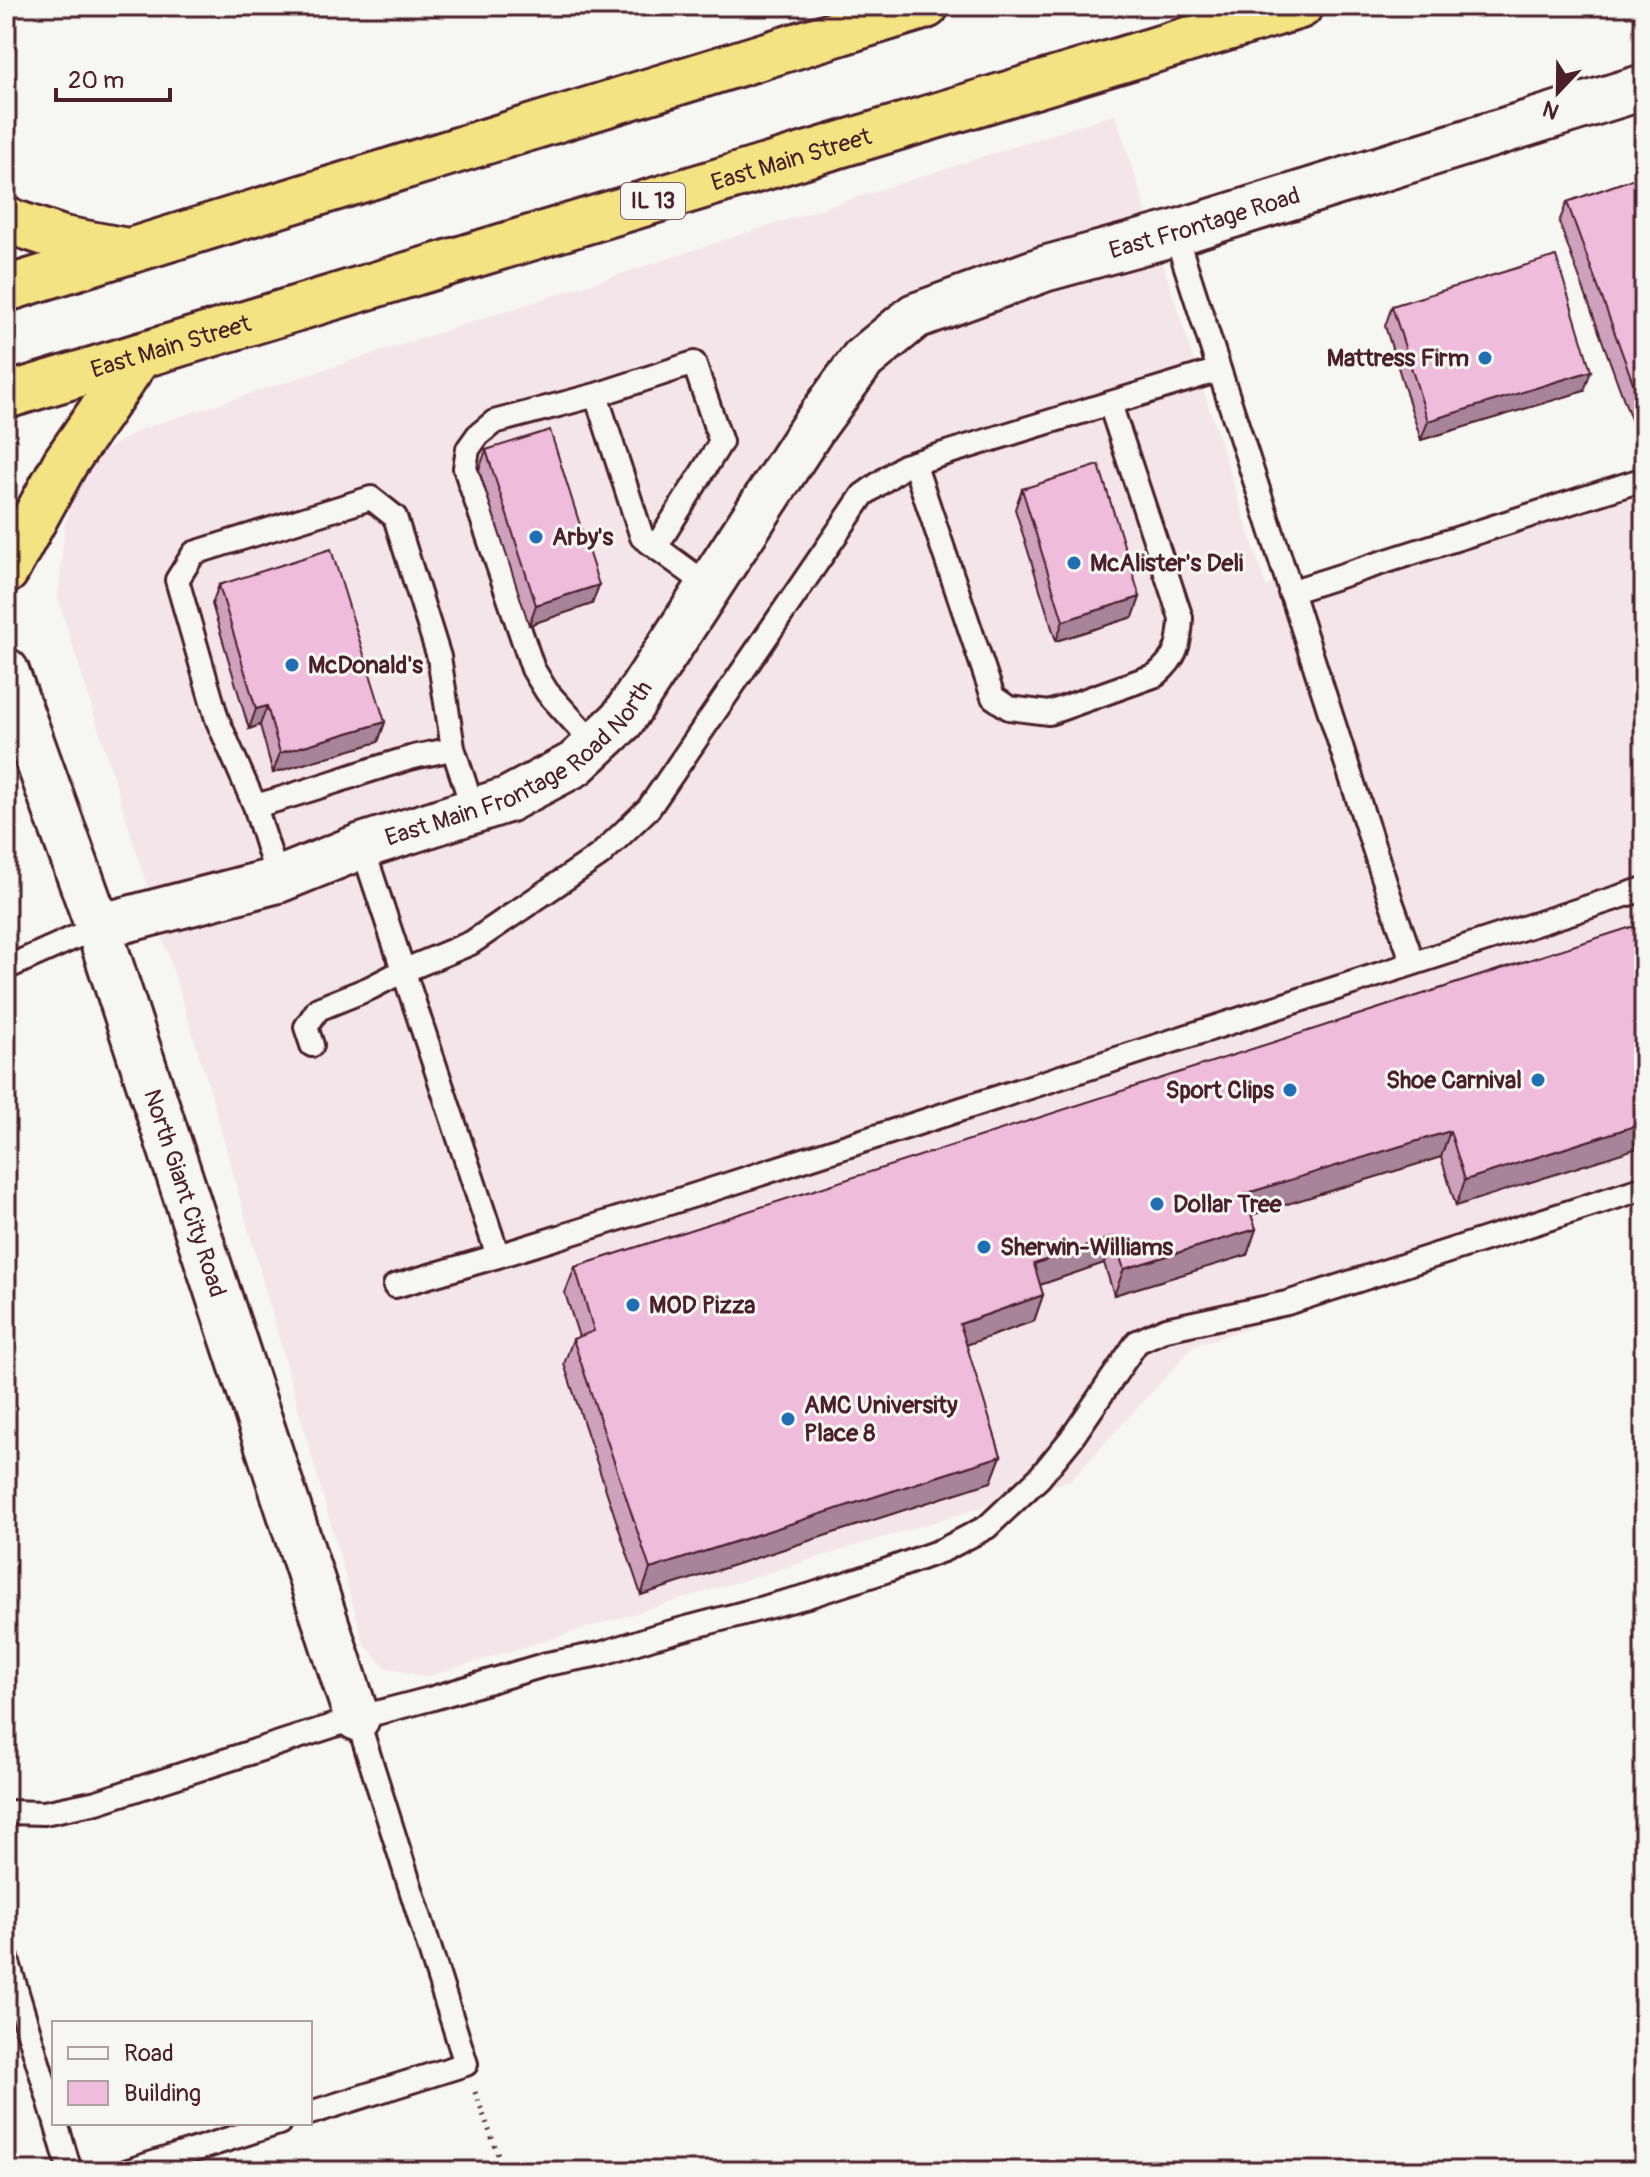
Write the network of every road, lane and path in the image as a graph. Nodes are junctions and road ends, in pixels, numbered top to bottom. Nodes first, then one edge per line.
1 (926, 6) edge
2 (1300, 6) edge
3 (1644, 87) edge
4 (6, 220) edge
5 (1175, 233) junction
6 (129, 251) junction
7 (6, 289) edge
8 (139, 356) junction
9 (1219, 370) junction
10 (596, 395) junction
11 (6, 396) edge
12 (1110, 404) junction
13 (811, 430) joint
14 (914, 463) junction
15 (1644, 479) edge
16 (656, 547) junction
17 (6, 571) edge
18 (709, 586) junction
19 (1290, 592) junction
20 (6, 671) edge
21 (595, 745) junction
22 (445, 751) junction
23 (255, 806) junction
24 (474, 812) junction
25 (362, 846) junction
26 (278, 880) junction
27 (1644, 889) edge
28 (98, 927) junction
29 (1413, 963) junction
30 (6, 968) edge
31 (403, 971) junction
32 (312, 1045) dead end
33 (1644, 1188) edge
34 (498, 1256) junction
35 (395, 1286) dead end
36 (357, 1718) junction
37 (6, 1812) edge
38 (6, 1956) edge
39 (466, 2064) junction
40 (52, 2109) edge
41 (312, 2112) edge
42 (57, 2125) edge
43 (273, 2125) edge
44 (70, 2171) edge
45 (128, 2171) edge
46 (504, 2171) edge

1 - 6 highway
2 - 8 highway, East Main Street / IL 13
3 - 5 street, East Frontage Road
4 - 6 highway
5 - 9 lane
5 - 13 street, East Frontage Road
6 - 7 highway
8 - 11 highway, East Main Street / IL 13
8 - 17 highway
9 - 12 lane
9 - 19 lane
10 - 16 lane
10 - 16 lane
10 - 21 lane
12 - 14 lane
12 - 14 lane
13 - 18 street, East Main Frontage Road North
14 - 31 lane
15 - 19 lane
16 - 18 lane
18 - 21 street, East Main Frontage Road North
19 - 29 lane
20 - 28 street, North Giant City Road
21 - 24 street, East Main Frontage Road North
22 - 23 lane
22 - 23 lane
22 - 24 lane
23 - 26 lane
24 - 25 street, East Main Frontage Road North
25 - 26 street, East Main Frontage Road North
25 - 31 lane
26 - 28 street, East Main Frontage Road North
27 - 29 lane
28 - 30 lane
28 - 36 street, North Giant City Road
29 - 34 lane
31 - 32 lane
31 - 34 lane
33 - 36 lane
34 - 35 lane
36 - 37 lane
36 - 39 lane
38 - 40 lane
39 - 41 lane
39 - 46 path
42 - 44 lane
43 - 45 lane

